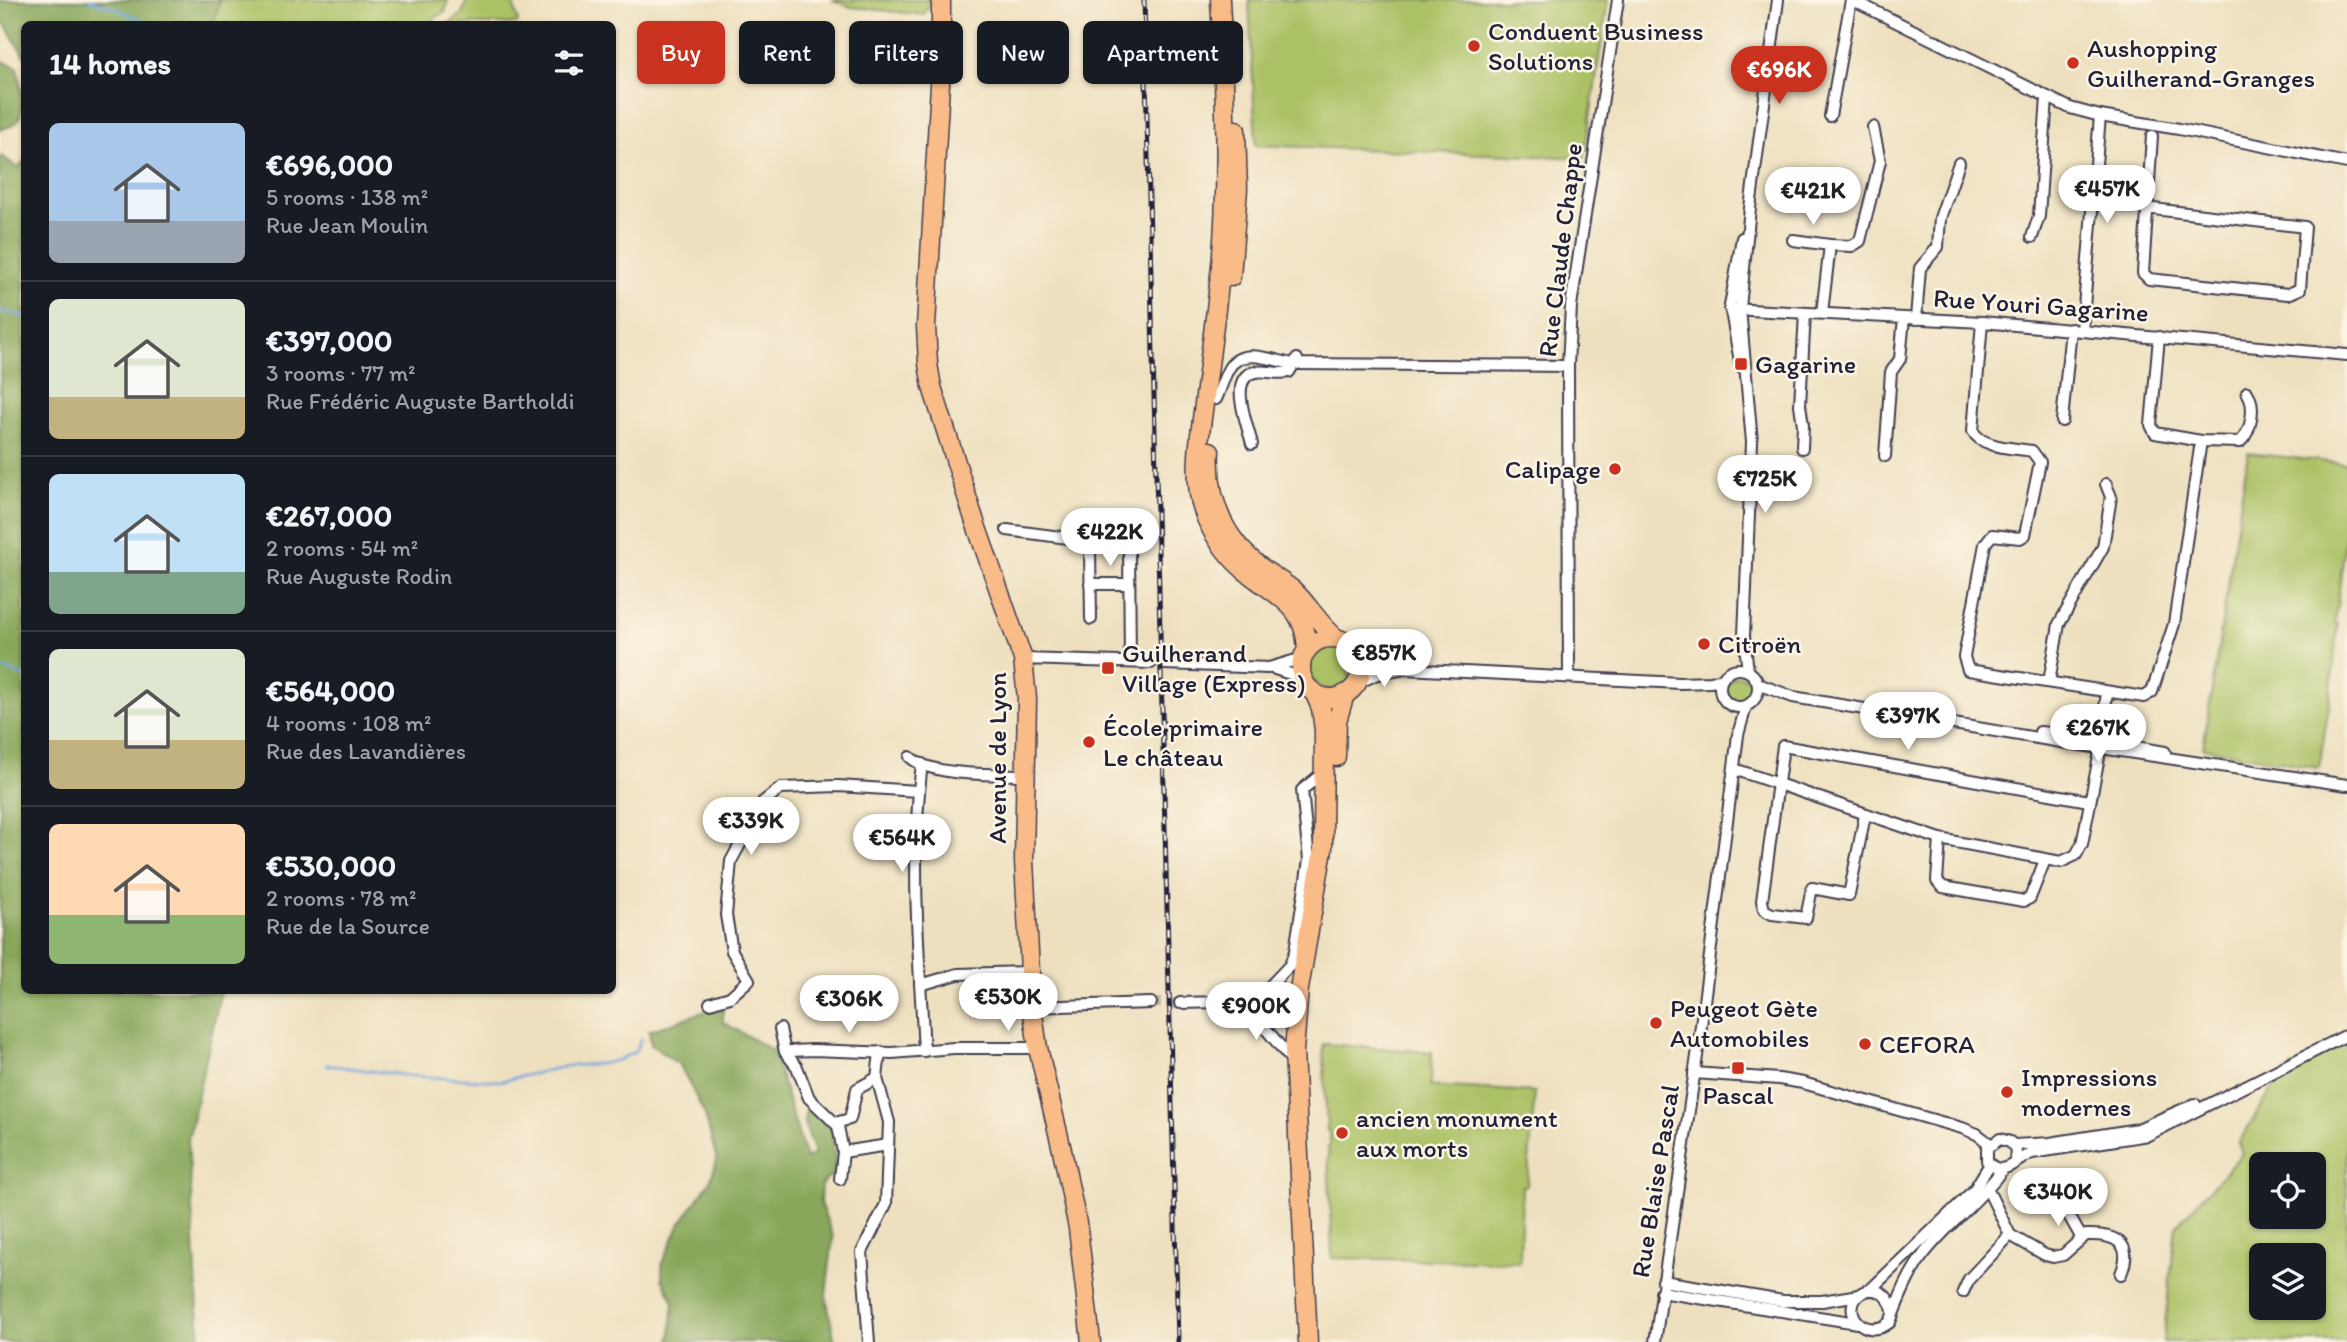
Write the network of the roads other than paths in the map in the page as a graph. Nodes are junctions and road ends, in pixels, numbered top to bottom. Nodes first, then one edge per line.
1 (941, 0) edge
2 (1220, 0) edge
3 (1231, 0) edge
4 (1618, 0) edge
5 (1778, 0) edge
6 (1852, 0) edge
7 (2047, 97) junction
8 (1830, 116) dead end
9 (2100, 116) junction
10 (1873, 127) dead end
11 (2151, 136) dead end
12 (1959, 163) dead end
13 (2347, 163) edge
14 (2094, 203) junction
15 (2149, 206) junction
16 (2032, 237) dead end
17 (1793, 240) dead end
18 (1830, 244) junction
19 (1735, 308) junction
20 (1805, 313) junction
21 (1822, 313) junction
22 (1910, 318) junction
23 (1982, 322) junction
24 (2076, 330) junction
25 (2159, 337) junction
26 (2347, 355) edge
27 (1293, 363) junction
28 (1568, 366) junction
29 (2247, 392) dead end
30 (1216, 399) junction
31 (2062, 421) dead end
32 (2201, 441) junction
33 (1252, 444) dead end
34 (1802, 449) dead end
35 (1885, 456) dead end
36 (2106, 484) dead end
37 (1007, 530) dead end
38 (1090, 549) dead end
39 (1090, 584) junction
40 (1129, 584) junction
41 (1091, 619) dead end
42 (1744, 636) junction
43 (1336, 638) junction
44 (1357, 653) junction
45 (1305, 654) junction
46 (1023, 659) junction
47 (1130, 662) junction
48 (1151, 663) dead end
49 (1165, 664) dead end
50 (1269, 668) junction
51 (1405, 670) junction
52 (1733, 670) junction
53 (1748, 671) junction
54 (1569, 676) junction
55 (1722, 679) junction
56 (2049, 682) junction
57 (1680, 683) junction
58 (1758, 684) junction
59 (1308, 685) junction
60 (1351, 689) junction
61 (2108, 692) junction
62 (1721, 696) junction
63 (1793, 696) junction
64 (1750, 703) junction
65 (1730, 706) junction
66 (1738, 735) junction
67 (2101, 744) junction
68 (910, 757) dead end
69 (922, 764) junction
70 (1734, 769) junction
71 (1324, 772) junction
72 (1025, 775) junction
73 (1778, 784) junction
74 (2347, 785) edge
75 (918, 791) junction
76 (2089, 801) junction
77 (1865, 815) junction
78 (1940, 839) junction
79 (2045, 860) junction
80 (1806, 918) junction
81 (1817, 922) dead end
82 (1030, 972) junction
83 (920, 985) junction
84 (1263, 1001) junction
85 (710, 1003) dead end
86 (1032, 1003) junction
87 (1152, 1003) tunnel mouth
88 (1180, 1003) tunnel mouth
89 (2347, 1027) edge
90 (780, 1029) dead end
91 (2347, 1035) edge
92 (1038, 1048) junction
93 (924, 1051) junction
94 (880, 1052) junction
95 (787, 1054) junction
96 (1294, 1063) junction
97 (1694, 1073) junction
98 (877, 1078) junction
99 (835, 1123) junction
100 (1990, 1144) junction
101 (888, 1145) junction
102 (2014, 1145) junction
103 (843, 1152) junction
104 (2015, 1161) junction
105 (1990, 1164) junction
106 (2002, 1170) junction
107 (841, 1179) dead end
108 (1987, 1188) junction
109 (2062, 1203) dead end
110 (2010, 1235) junction
111 (2081, 1237) junction
112 (2121, 1274) dead end
113 (1662, 1287) junction
114 (1963, 1292) dead end
115 (1865, 1293) junction
116 (1893, 1315) junction
117 (1857, 1324) junction
118 (1882, 1329) junction
119 (869, 1342) edge
120 (1091, 1342) edge
121 (1308, 1342) edge
122 (1319, 1342) edge
123 (1655, 1342) edge
124 (1884, 1342) edge

1 - 46 main road, Avenue de Lyon
2 - 45 main road
3 - 30 main road
4 - 28 street, Rue Claude Chappe
5 - 19 street
6 - 7 street
6 - 8 street
7 - 9 street
7 - 16 street
9 - 13 street
9 - 14 street
10 - 18 street
11 - 15 street
12 - 22 street
14 - 15 street
14 - 24 street
15 - 15 street
17 - 18 street
18 - 21 street
19 - 20 street, Rue Youri Gagarine
19 - 42 street
20 - 21 street, Rue Youri Gagarine
20 - 34 street
21 - 22 street, Rue Youri Gagarine
22 - 23 street, Rue Youri Gagarine
22 - 35 street
23 - 24 street, Rue Youri Gagarine
23 - 56 street
24 - 25 street, Rue Youri Gagarine
24 - 31 street
25 - 26 street, Rue Youri Gagarine
25 - 32 street
27 - 28 street
27 - 30 street
27 - 33 street
28 - 54 street, Rue Claude Chappe
29 - 32 street
30 - 43 main road
32 - 61 street
36 - 56 street
37 - 40 street
38 - 39 street
39 - 40 street
39 - 41 street
40 - 47 street
42 - 52 street
42 - 53 street
43 - 44 main road
43 - 45 main road
44 - 51 street
44 - 60 main road
45 - 50 street
45 - 59 main road
46 - 47 street
46 - 72 main road, Avenue de Lyon
47 - 48 street
49 - 50 street
50 - 59 street
51 - 54 street
51 - 60 street
52 - 53 street
52 - 55 street
53 - 58 street
54 - 57 street
55 - 57 street
55 - 62 street
56 - 61 street
57 - 62 street
58 - 63 street
58 - 64 street
59 - 60 main road
59 - 71 main road
60 - 122 main road
61 - 67 street
62 - 65 street
63 - 64 street
63 - 67 street
64 - 65 street
64 - 66 street, Rue Blaise Pascal
65 - 66 street, Rue Blaise Pascal
66 - 70 street, Rue Blaise Pascal
67 - 74 street
67 - 76 street
68 - 69 street
69 - 72 street
69 - 75 street
70 - 73 street
70 - 97 street, Rue Blaise Pascal
71 - 84 street
71 - 96 main road
72 - 82 main road, Avenue de Lyon
73 - 76 street
73 - 77 street
73 - 80 street
75 - 83 street
75 - 85 street
76 - 79 street
77 - 78 street
77 - 80 street
78 - 79 street
78 - 79 street
80 - 81 street
82 - 83 street
82 - 86 main road, Avenue de Lyon
83 - 93 street
84 - 88 street
84 - 96 street
86 - 87 street
86 - 92 main road, Avenue de Lyon
89 - 102 street
90 - 95 street
91 - 104 street
92 - 93 street
92 - 120 main road, Avenue de Lyon
93 - 94 street
94 - 95 street
94 - 98 street
95 - 99 street
96 - 121 main road
97 - 100 street
97 - 113 street, Rue Blaise Pascal
98 - 99 street
98 - 101 street
99 - 103 street
100 - 102 street
100 - 105 street
101 - 103 street
101 - 119 street
102 - 104 street
103 - 107 street
104 - 106 street
105 - 106 street
105 - 115 street
106 - 108 street
108 - 110 street
108 - 116 street
109 - 111 street
110 - 111 street
110 - 114 street
111 - 112 street
113 - 115 street
113 - 117 street
113 - 123 street, Rue Blaise Pascal
115 - 116 street
115 - 117 street
116 - 118 street
117 - 118 street
118 - 124 street

